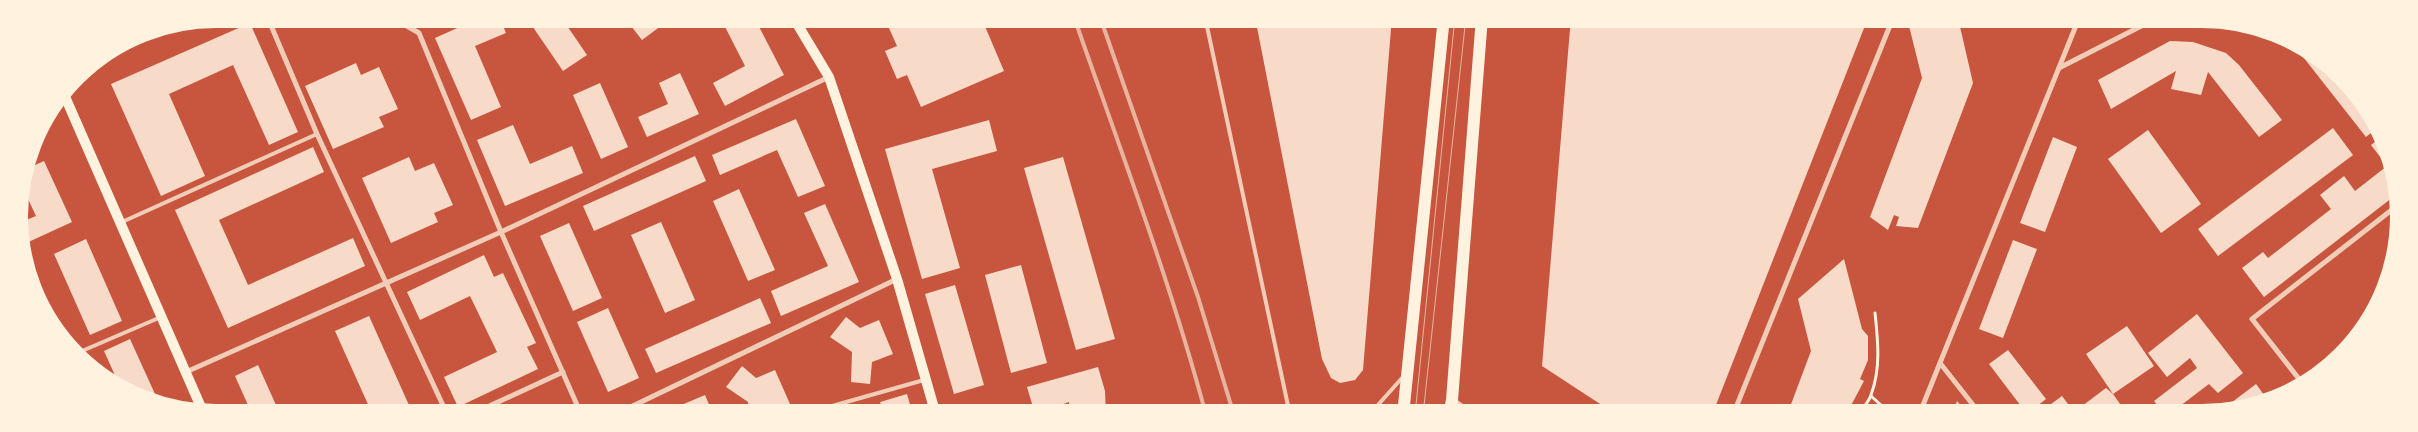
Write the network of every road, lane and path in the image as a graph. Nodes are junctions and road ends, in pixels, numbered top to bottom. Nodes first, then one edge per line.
1 (271, 25) edge
2 (405, 25) edge
3 (798, 25) edge
4 (1207, 25) edge
5 (1443, 25) edge
6 (1481, 25) edge
7 (1890, 25) edge
8 (2076, 25) edge
9 (2143, 25) edge
10 (2059, 68) junction
11 (828, 77) junction
12 (66, 98) edge
13 (318, 134) junction
14 (2393, 209) edge
15 (120, 223) junction
16 (501, 232) junction
17 (897, 279) junction
18 (387, 283) junction
19 (1875, 313) dead end
20 (161, 317) junction
21 (81, 351) edge
22 (1940, 362) junction
23 (1407, 369) junction
24 (562, 372) junction
25 (185, 373) junction
26 (926, 380) junction
27 (2300, 380) edge
28 (1871, 396) junction
29 (1452, 400) junction
30 (201, 406) edge
31 (444, 407) edge
32 (487, 407) edge
33 (578, 407) edge
34 (631, 407) edge
35 (829, 407) edge
36 (934, 407) edge
37 (1288, 407) edge
38 (1377, 407) edge
39 (1404, 407) edge
40 (1451, 407) edge
41 (1463, 407) edge
42 (1736, 407) edge
43 (1864, 407) edge
44 (1883, 407) edge
45 (1922, 407) edge
46 (1975, 407) edge

1 - 13 street
2 - 16 street
3 - 11 main road
4 - 37 lane
5 - 23 main road
6 - 29 main road
7 - 42 street
8 - 10 street
9 - 10 street
10 - 22 street
11 - 16 street
11 - 17 main road
12 - 15 main road
13 - 15 lane
13 - 18 street
14 - 27 street
15 - 20 main road
16 - 18 street
16 - 24 street
17 - 26 main road
17 - 34 street
18 - 25 street
18 - 31 street
19 - 28 path
20 - 21 lane
20 - 25 main road
22 - 45 street
22 - 46 street
23 - 38 lane
23 - 39 main road
24 - 32 street
24 - 33 street
25 - 30 main road
26 - 35 lane
26 - 36 main road
28 - 43 path
28 - 44 path
29 - 40 main road
29 - 41 street

